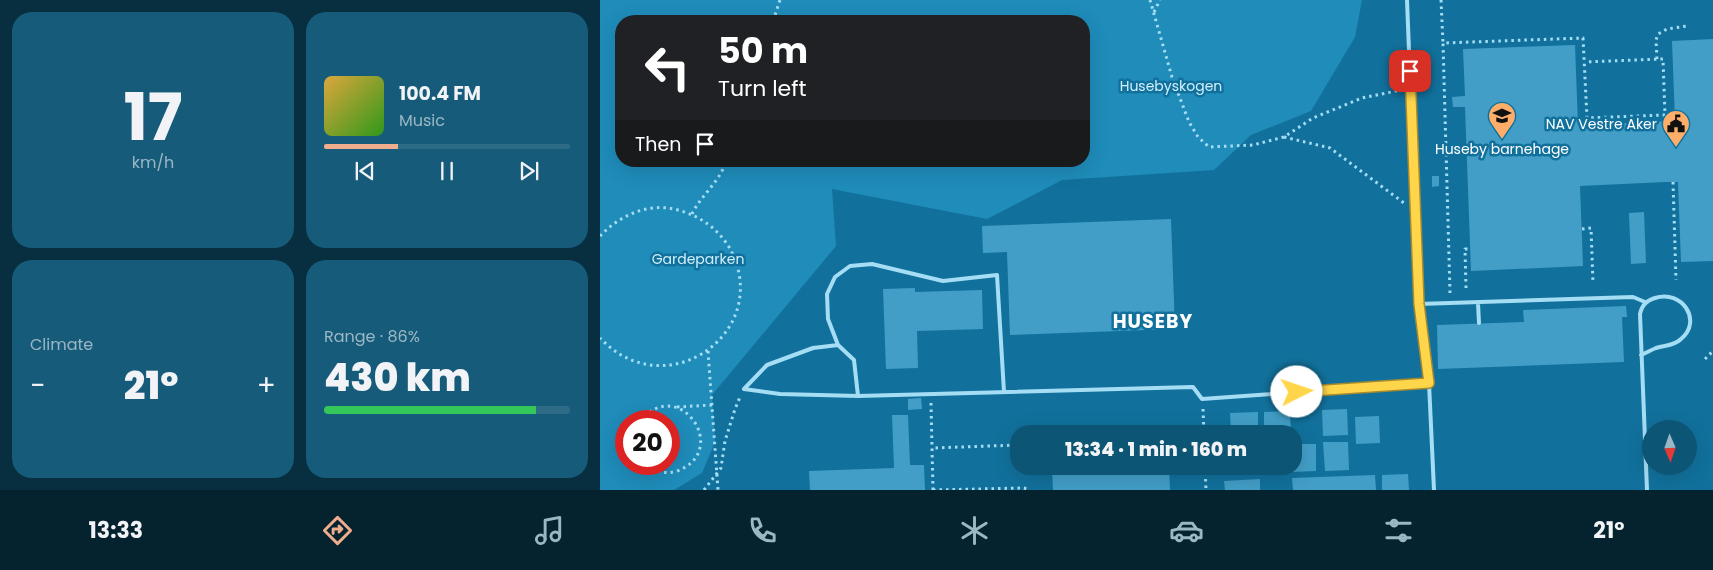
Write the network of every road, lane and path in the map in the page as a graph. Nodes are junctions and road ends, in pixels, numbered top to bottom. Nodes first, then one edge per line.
1 (780, 0) edge
2 (1150, 0) edge
3 (1160, 0) edge
4 (1407, 0) edge
5 (1442, 0) edge
6 (1154, 13) junction
7 (775, 15) edge
8 (1687, 26) dead end
9 (1443, 43) junction
10 (1657, 59) junction
11 (1585, 62) junction
12 (1411, 89) junction
13 (1284, 137) junction
14 (724, 167) edge
15 (1673, 182) dead end
16 (1414, 210) junction
17 (692, 214) junction
18 (1582, 229) dead end
19 (600, 236) edge
20 (1470, 249) dead end
21 (1676, 280) dead end
22 (1593, 283) dead end
23 (1466, 288) dead end
24 (1645, 302) junction
25 (1450, 303) junction
26 (1478, 303) junction
27 (1419, 304) junction
28 (1479, 323) dead end
29 (600, 338) edge
30 (838, 345) junction
31 (708, 351) junction
32 (1713, 351) edge
33 (1641, 355) junction
34 (1705, 359) dead end
35 (1429, 383) junction
36 (744, 389) junction
37 (1004, 392) junction
38 (930, 394) junction
39 (858, 396) junction
40 (1202, 399) junction
41 (712, 405) junction
42 (675, 407) junction
43 (652, 410) edge
44 (1203, 425) edge
45 (1010, 445) edge
46 (932, 448) junction
47 (680, 470) edge
48 (717, 474) junction
49 (1205, 475) edge
50 (704, 490) edge
51 (718, 490) edge
52 (933, 490) edge
53 (1029, 490) edge
54 (1206, 490) edge
55 (1434, 490) edge
56 (1647, 490) edge

1 - 7 path
2 - 6 path
3 - 6 path
4 - 12 lane
5 - 9 path
6 - 13 path
8 - 10 path
9 - 11 path
9 - 25 path
10 - 11 path
10 - 11 path
12 - 13 path
12 - 16 lane
13 - 16 path
14 - 17 path
15 - 21 path
16 - 27 lane
17 - 19 path
17 - 31 path
18 - 22 path
20 - 23 path
24 - 26 lane
24 - 33 lane
24 - 33 lane
25 - 26 lane
25 - 27 lane
26 - 28 lane
27 - 35 lane
29 - 31 path
30 - 36 lane
30 - 37 lane
30 - 39 lane
31 - 41 path
32 - 34 path
33 - 56 lane
35 - 40 lane
35 - 55 lane
36 - 39 lane
36 - 48 path
37 - 38 lane
37 - 40 lane
38 - 39 lane
38 - 46 path
40 - 44 path
41 - 42 path
41 - 48 path
42 - 43 path
42 - 47 path
45 - 46 path
46 - 52 path
48 - 50 path
48 - 51 path
49 - 54 path
52 - 53 path

